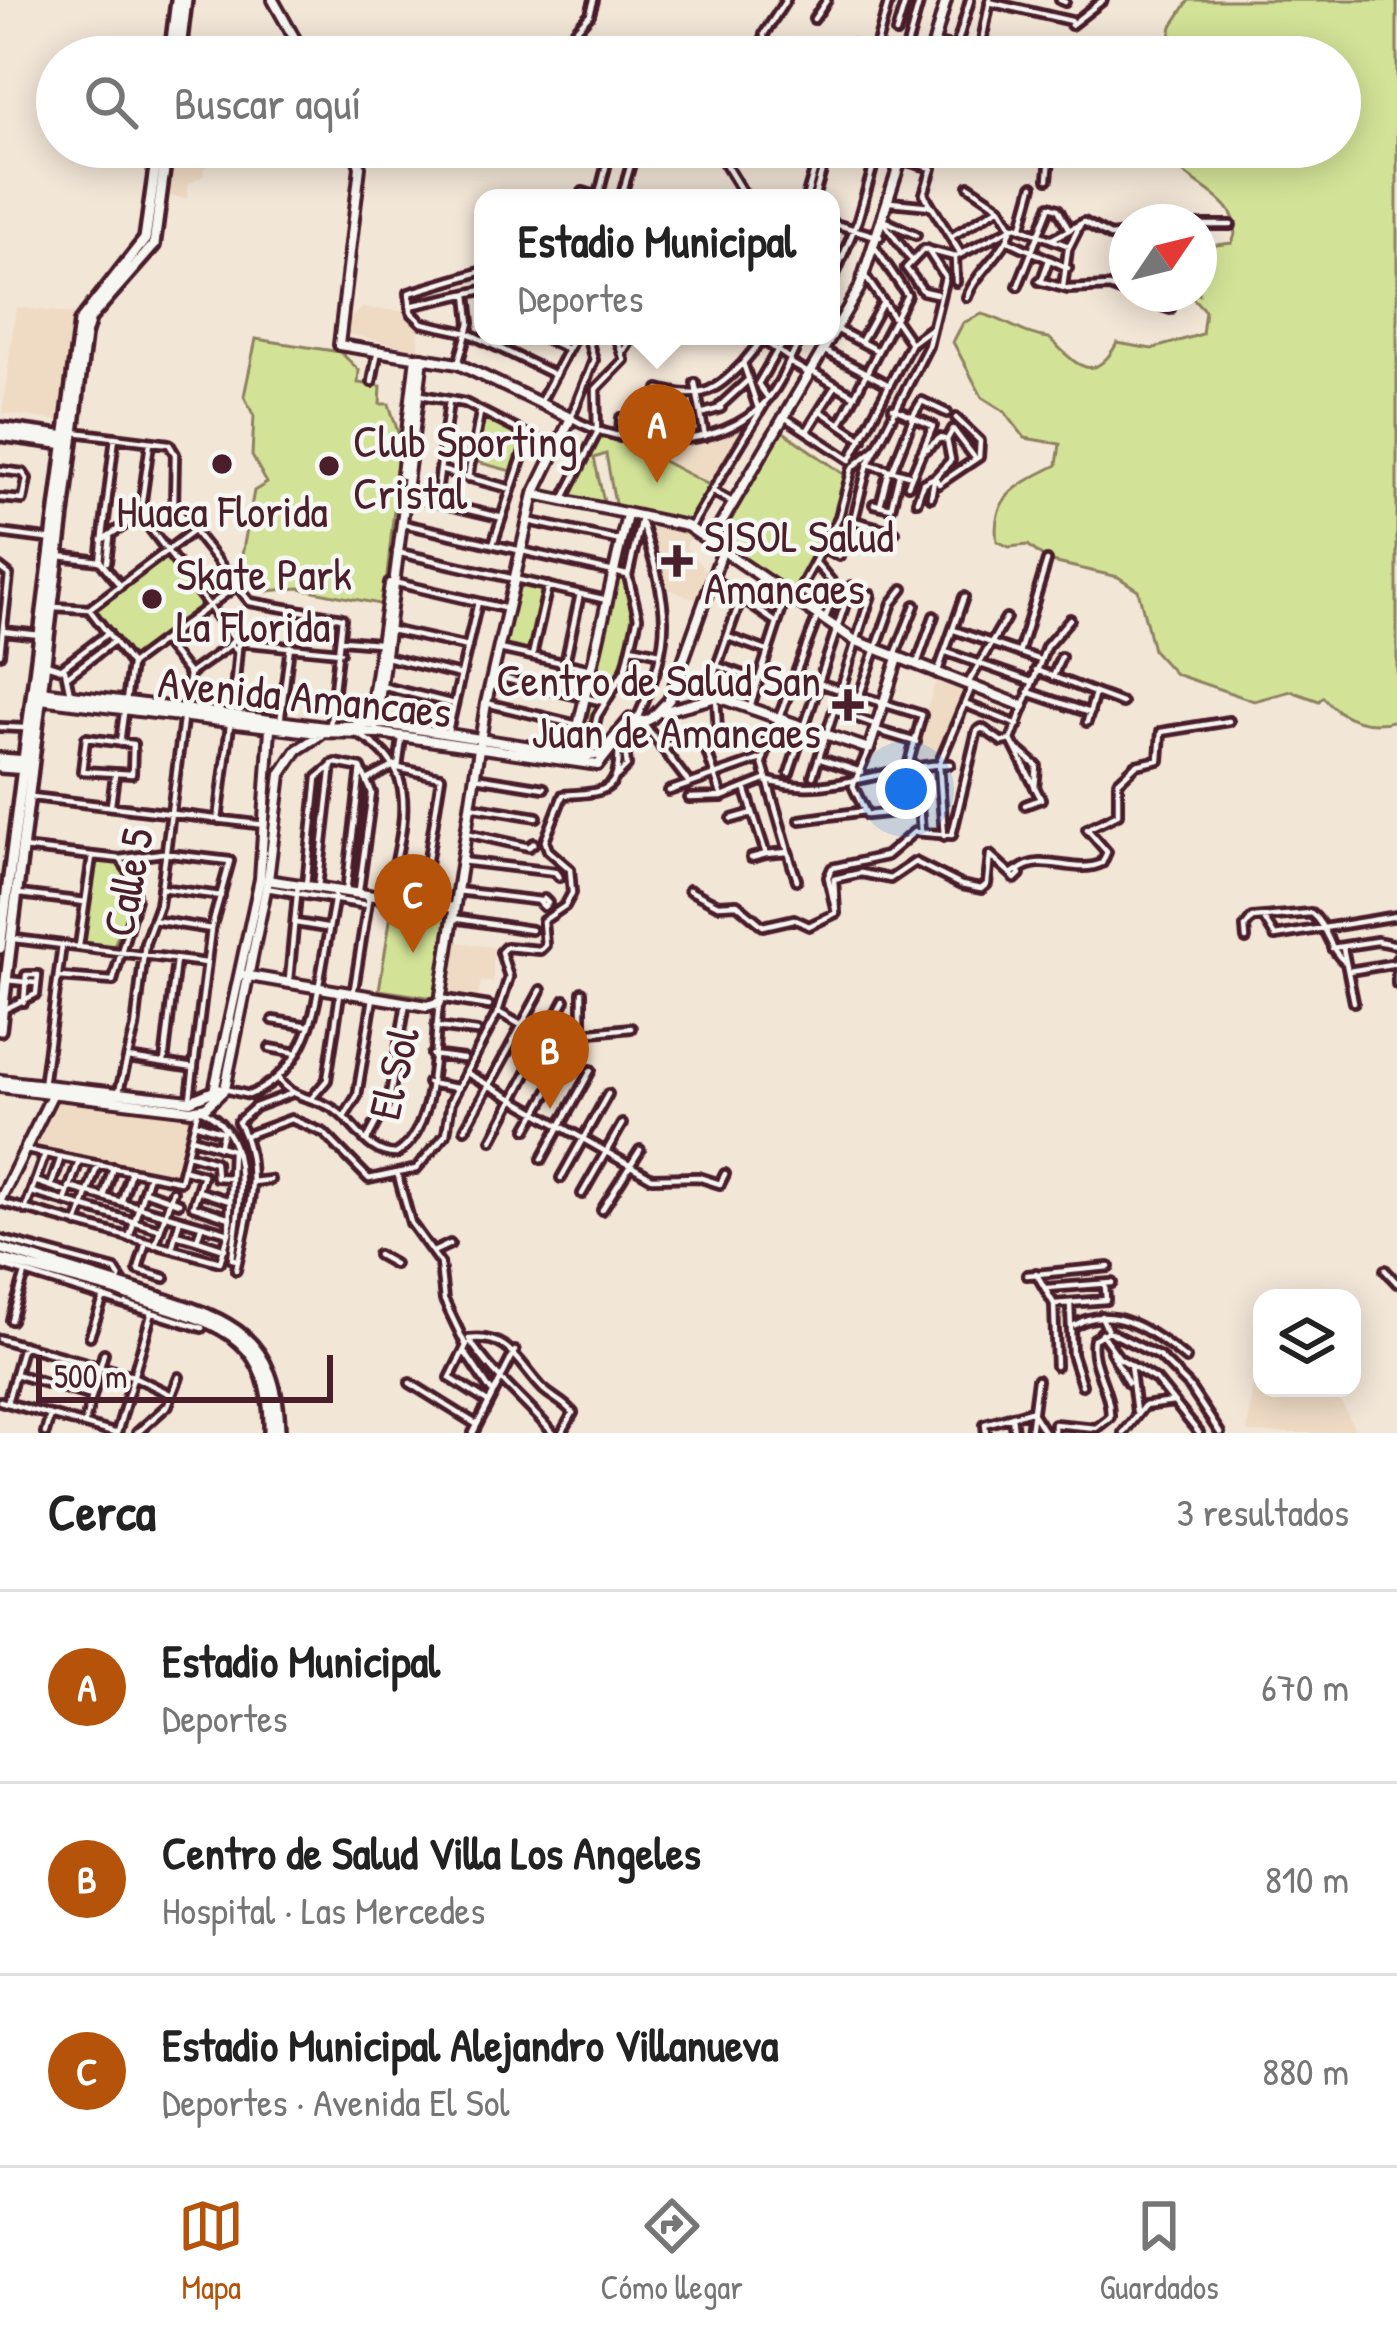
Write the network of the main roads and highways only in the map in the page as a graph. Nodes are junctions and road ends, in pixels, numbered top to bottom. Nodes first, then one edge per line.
1 (182, 0) edge
2 (177, 36) edge
3 (161, 168) edge
4 (0, 432) edge
5 (69, 439) junction
6 (56, 540) junction
7 (37, 694) junction
8 (0, 762) edge
9 (28, 765) junction
10 (8, 887) edge
11 (6, 938) edge
12 (0, 948) edge
13 (3, 1010) edge
14 (0, 1030) edge
15 (0, 1244) edge
16 (0, 1262) edge
17 (123, 1292) junction
18 (274, 1433) edge

1 - 2 main road
3 - 5 main road
4 - 5 main road
5 - 6 main road
6 - 7 main road
6 - 7 main road
7 - 9 main road
7 - 9 main road
8 - 9 main road
9 - 10 main road
9 - 10 main road
10 - 11 main road
11 - 12 main road
11 - 13 main road
13 - 14 main road
15 - 17 main road
16 - 17 main road
17 - 18 main road

